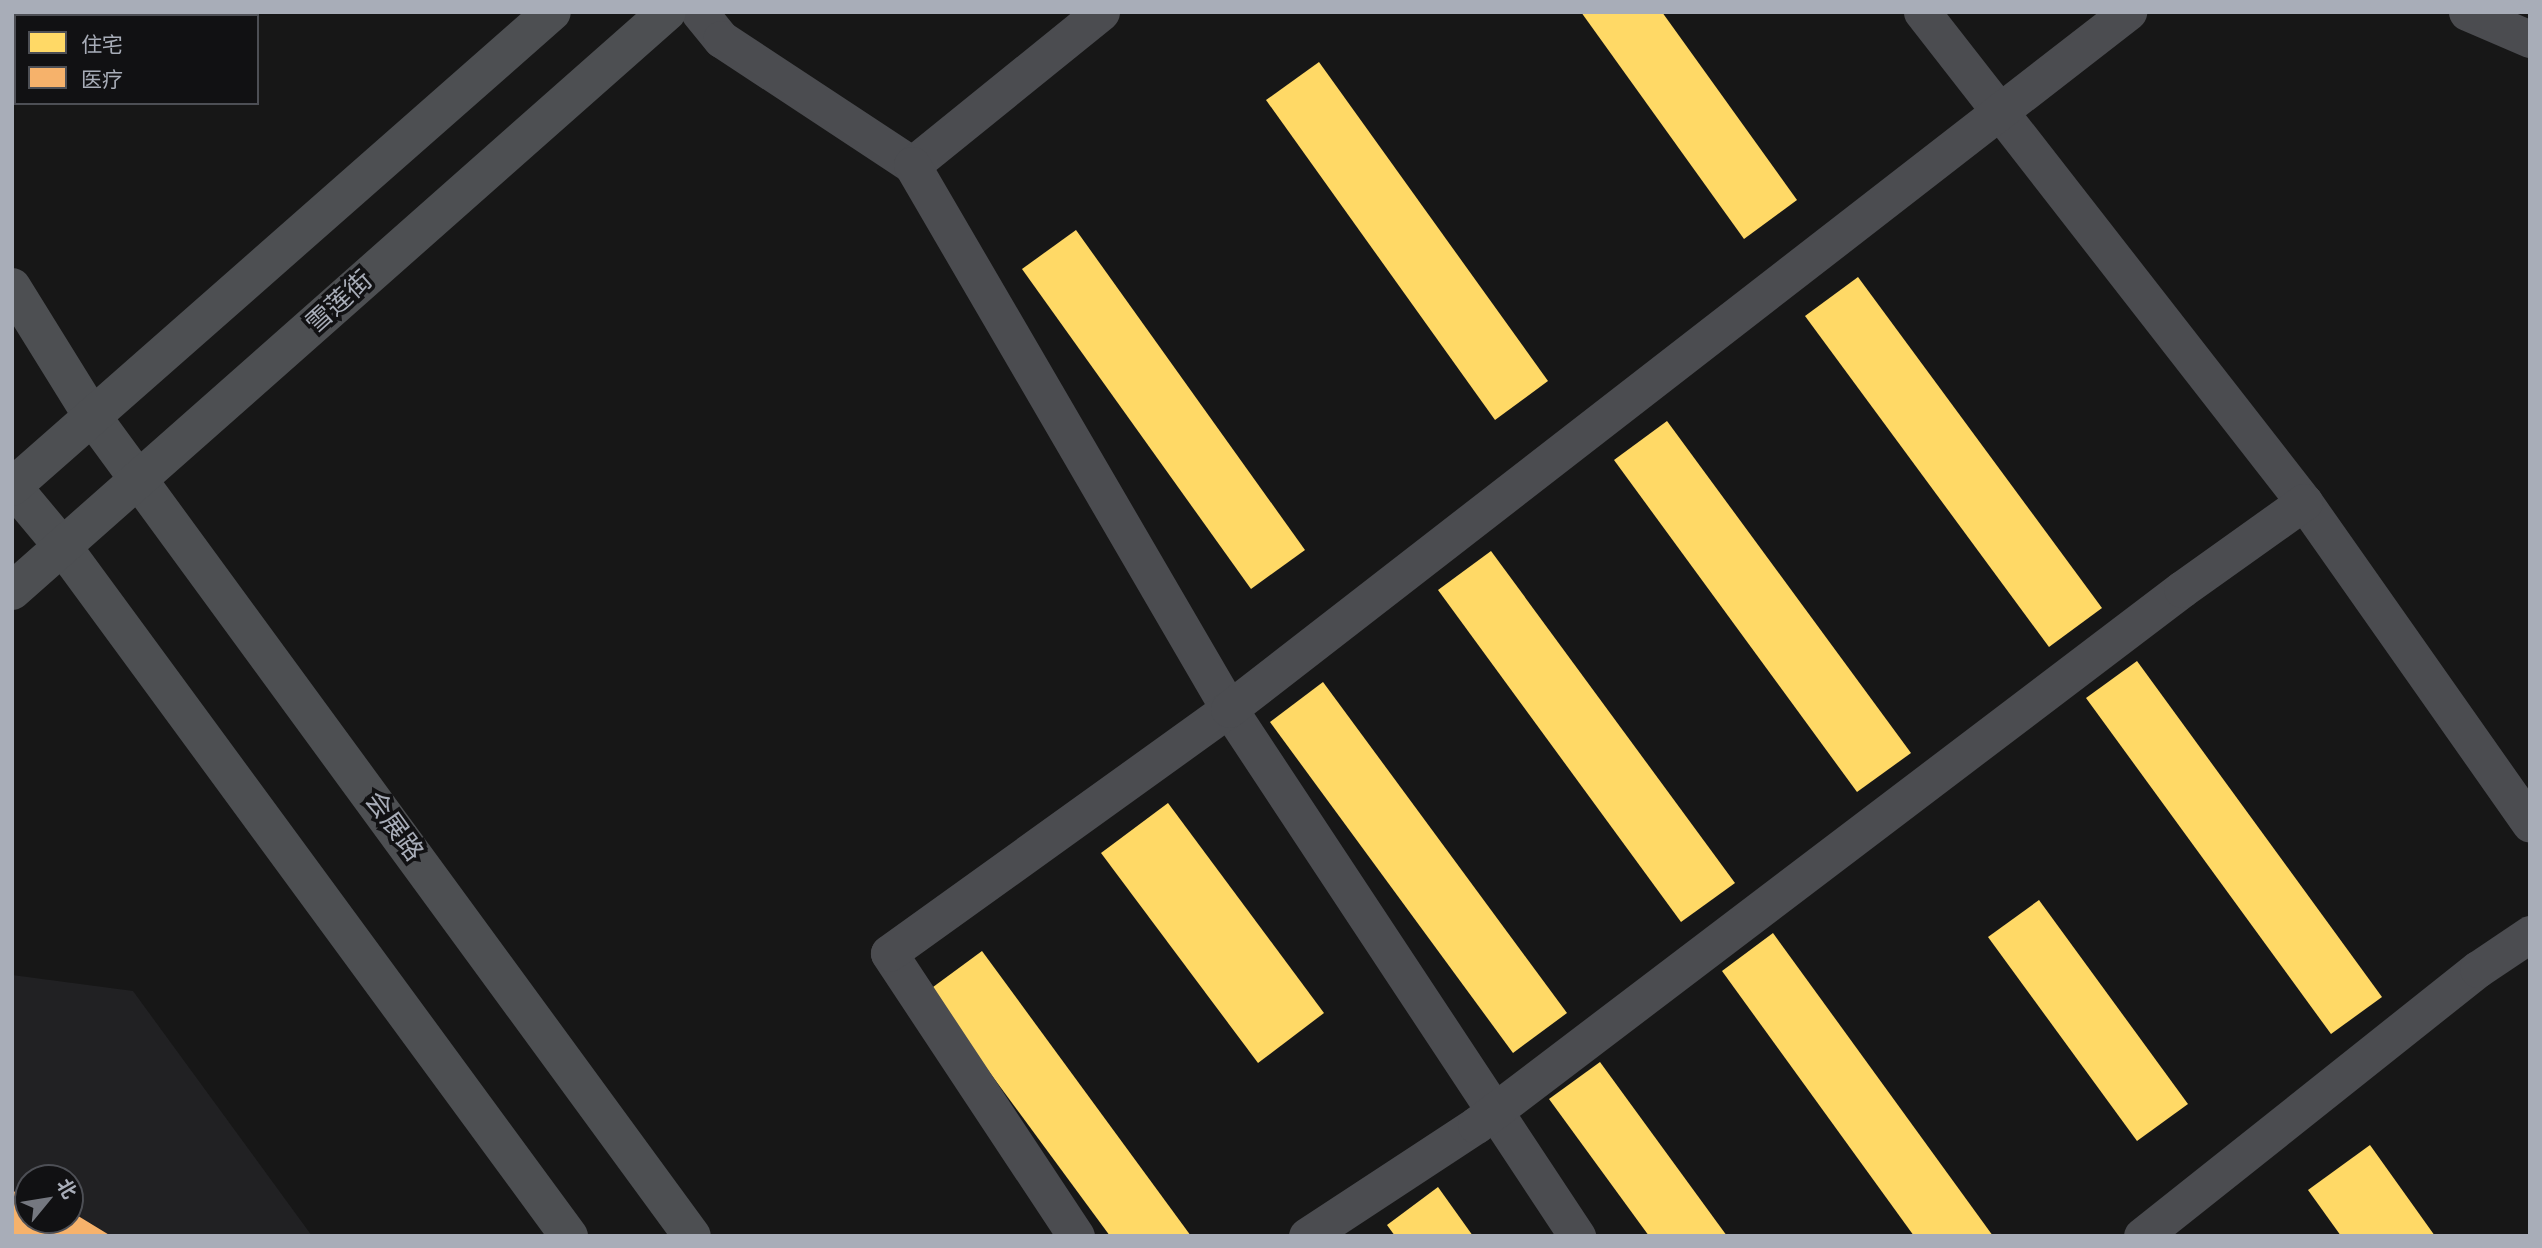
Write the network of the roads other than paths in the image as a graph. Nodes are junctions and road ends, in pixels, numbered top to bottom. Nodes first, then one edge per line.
1 (552, 12) edge
2 (667, 12) edge
3 (699, 12) edge
4 (1101, 12) edge
5 (1922, 12) edge
6 (2128, 12) edge
7 (2467, 12) edge
8 (2530, 39) edge
9 (1998, 111) junction
10 (912, 164) junction
11 (12, 287) edge
12 (94, 419) junction
13 (140, 481) junction
14 (12, 487) edge
15 (2304, 502) junction
16 (63, 547) junction
17 (12, 591) edge
18 (1229, 709) junction
19 (2530, 823) edge
20 (2530, 934) edge
21 (1494, 1112) junction
22 (569, 1236) edge
23 (692, 1236) edge
24 (1076, 1236) edge
25 (1307, 1236) edge
26 (1577, 1236) edge
27 (2142, 1236) edge

1 - 12 main road
2 - 13 main road, 雪莲街
3 - 10 street
4 - 10 street
5 - 9 street
6 - 9 street
7 - 8 street
9 - 15 street
9 - 18 street
10 - 18 street
11 - 12 main road, 会展路
12 - 13 main road, 会展路
12 - 14 main road
13 - 16 main road, 雪莲街
13 - 23 main road, 会展路
14 - 16 main road
15 - 19 street
15 - 21 street
16 - 17 main road, 雪莲街
16 - 22 main road
18 - 21 street
18 - 24 street
20 - 27 street
21 - 25 street
21 - 26 street

